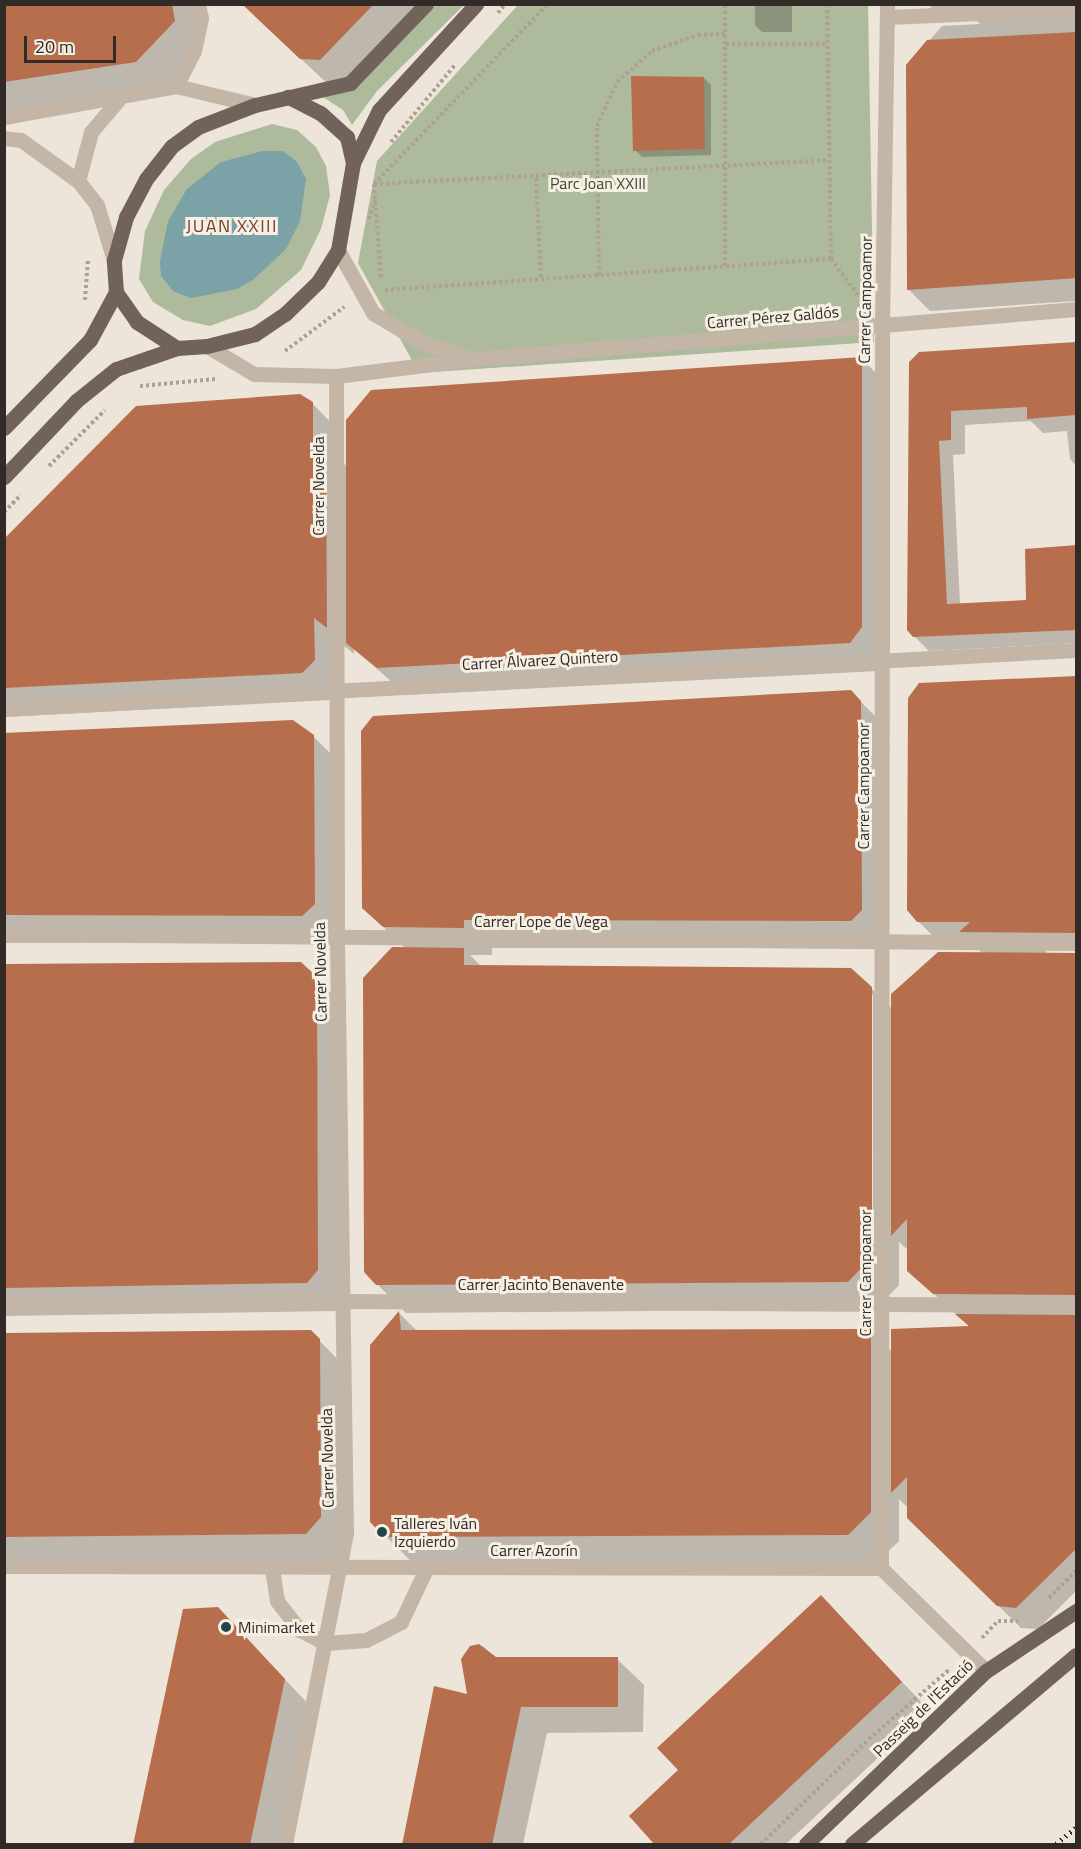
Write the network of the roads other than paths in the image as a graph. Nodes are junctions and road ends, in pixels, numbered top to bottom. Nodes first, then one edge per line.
1 (198, 4) edge
2 (426, 4) edge
3 (476, 4) edge
4 (1077, 9) edge
5 (887, 11) edge
6 (176, 86) junction
7 (288, 97) junction
8 (119, 99) junction
9 (255, 105) junction
10 (4, 117) edge
11 (4, 138) edge
12 (353, 163) junction
13 (78, 181) junction
14 (338, 250) junction
15 (114, 260) junction
16 (117, 292) junction
17 (1077, 309) edge
18 (882, 325) junction
19 (207, 346) junction
20 (177, 348) junction
21 (473, 359) junction
22 (336, 376) junction
23 (4, 428) edge
24 (4, 477) edge
25 (1077, 650) edge
26 (881, 661) junction
27 (337, 688) junction
28 (4, 709) edge
29 (4, 934) edge
30 (337, 938) junction
31 (880, 940) junction
32 (1077, 943) edge
33 (343, 1301) junction
34 (4, 1304) edge
35 (884, 1304) junction
36 (1077, 1305) edge
37 (4, 1566) edge
38 (427, 1567) junction
39 (339, 1568) junction
40 (881, 1568) junction
41 (272, 1569) junction
42 (1077, 1611) edge
43 (325, 1643) junction
44 (1077, 1655) edge
45 (986, 1671) junction
46 (285, 1845) edge
47 (806, 1845) edge
48 (852, 1845) edge

1 - 6 street
2 - 7 main road
3 - 12 main road
4 - 5 street
5 - 18 street, Carrer Campoamor
6 - 8 street
6 - 9 street
7 - 9 main road
7 - 12 main road
8 - 10 street
8 - 13 street
9 - 15 main road
11 - 13 street
12 - 14 main road
13 - 15 street
14 - 19 main road
14 - 21 street, Carrer Pérez Galdós
15 - 16 main road
16 - 20 main road
16 - 23 main road
17 - 18 street, Carrer Pérez Galdós
18 - 21 street, Carrer Pérez Galdós
18 - 26 street, Carrer Campoamor
19 - 20 main road
19 - 22 street, Carrer Pérez Galdós
20 - 24 main road
21 - 22 street, Carrer Pérez Galdós
22 - 27 street, Carrer Novelda
25 - 26 street, Carrer Álvarez Quintero
26 - 27 street, Carrer Álvarez Quintero
26 - 31 street, Carrer Campoamor
27 - 28 street, Carrer Álvarez Quintero
27 - 30 street, Carrer Novelda
29 - 30 street, Carrer Lope de Vega
30 - 31 street, Carrer Lope de Vega
30 - 33 street, Carrer Novelda
31 - 32 street, Carrer Lope de Vega
31 - 35 street, Carrer Campoamor
33 - 34 street, Carrer Jacinto Benavente
33 - 35 street, Carrer Jacinto Benavente
33 - 39 street, Carrer Novelda
35 - 36 street, Carrer Jacinto Benavente
35 - 40 street, Carrer Campoamor
37 - 41 street, Carrer Azorín
38 - 39 street, Carrer Azorín
38 - 40 street, Carrer Azorín
38 - 43 street
39 - 41 street, Carrer Azorín
39 - 43 street, Carrer Novelda
40 - 45 street
41 - 43 street
42 - 45 main road, Passeig de l'Estació
43 - 46 street, Carrer Novelda
44 - 48 main road
45 - 47 main road, Passeig de l'Estació

